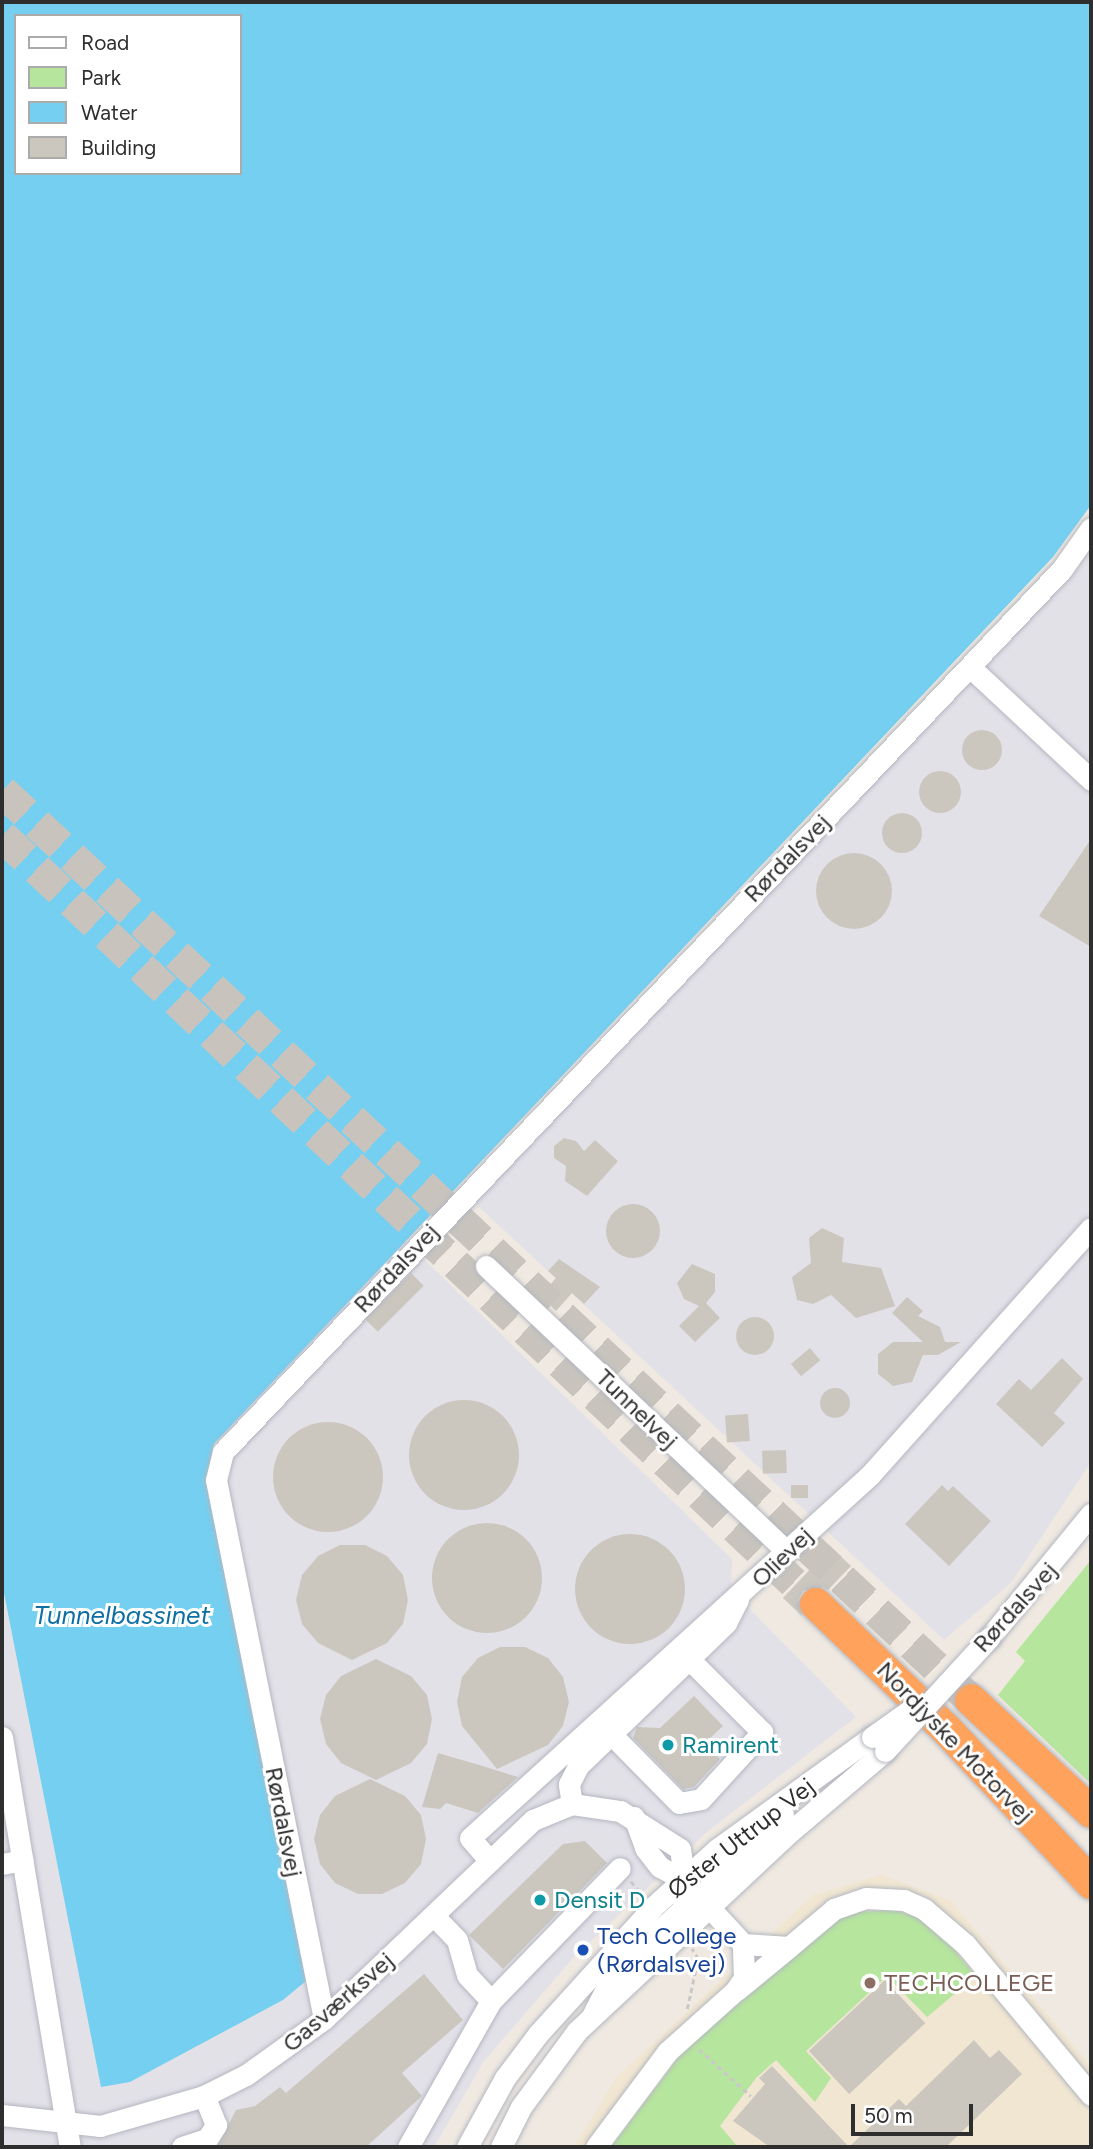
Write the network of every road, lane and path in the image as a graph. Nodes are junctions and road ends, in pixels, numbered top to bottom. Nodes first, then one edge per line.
1 (1091, 528) edge
2 (970, 667) junction
3 (1091, 780) edge
4 (1091, 1228) edge
5 (486, 1266) dead end
6 (1091, 1514) edge
7 (787, 1552) junction
8 (738, 1599) junction
9 (816, 1604) tunnel mouth
10 (689, 1659) junction
11 (971, 1700) tunnel mouth
12 (610, 1733) junction
13 (2, 1737) edge
14 (879, 1744) junction
15 (796, 1795) junction
16 (572, 1804) junction
17 (1091, 1812) edge
18 (23, 1860) junction
19 (490, 1861) junction
20 (2, 1864) edge
21 (620, 1868) joint
22 (684, 1880) junction
23 (1091, 1882) edge
24 (653, 1907) junction
25 (712, 1908) junction
26 (434, 1916) junction
27 (682, 1938) junction
28 (743, 1944) junction
29 (789, 1947) junction
30 (735, 1991) junction
31 (491, 2001) junction
32 (592, 2016) junction
33 (324, 2019) junction
34 (688, 2034) junction
35 (1091, 2095) edge
36 (204, 2096) junction
37 (751, 2096) dead end
38 (2, 2115) edge
39 (64, 2125) junction
40 (70, 2147) edge
41 (182, 2147) edge
42 (408, 2147) edge
43 (467, 2147) edge
44 (501, 2147) edge
45 (596, 2147) edge

1 - 2 street, Rørdalsvej
2 - 3 street
2 - 33 street, Rørdalsvej
4 - 7 street, Olievej
5 - 7 street, Tunnelvej
6 - 14 street, Rørdalsvej, bridge
7 - 8 street, Olievej
8 - 10 street
8 - 19 street, Olievej
9 - 23 highway, Nordjyske Motorvej
10 - 12 street
10 - 12 street
11 - 17 highway, Nordjyske Motorvej
12 - 16 street
13 - 18 street
14 - 15 street, Øster Uttrup Vej
14 - 25 street, Øster Uttrup Vej
15 - 22 street, Øster Uttrup Vej
15 - 25 street
16 - 19 street, Gasværksvej
16 - 22 street, Gasværksvej
18 - 20 street
18 - 39 street
19 - 26 street, Gasværksvej
21 - 24 path
21 - 31 street
22 - 24 street, Øster Uttrup Vej
22 - 25 street
22 - 32 street
24 - 43 street, Øster Uttrup Vej
25 - 27 street, Øster Uttrup Vej
25 - 28 street
26 - 31 street
26 - 33 street, Gasværksvej
27 - 32 street, Øster Uttrup Vej
27 - 34 path
28 - 29 street
28 - 30 street
29 - 30 street
29 - 35 street
30 - 34 street
31 - 42 street
32 - 44 street, Øster Uttrup Vej
33 - 36 street, Gasværksvej
34 - 37 path
34 - 45 street
36 - 39 street, Gasværksvej
36 - 41 street
38 - 39 street, Gasværksvej
39 - 40 street

